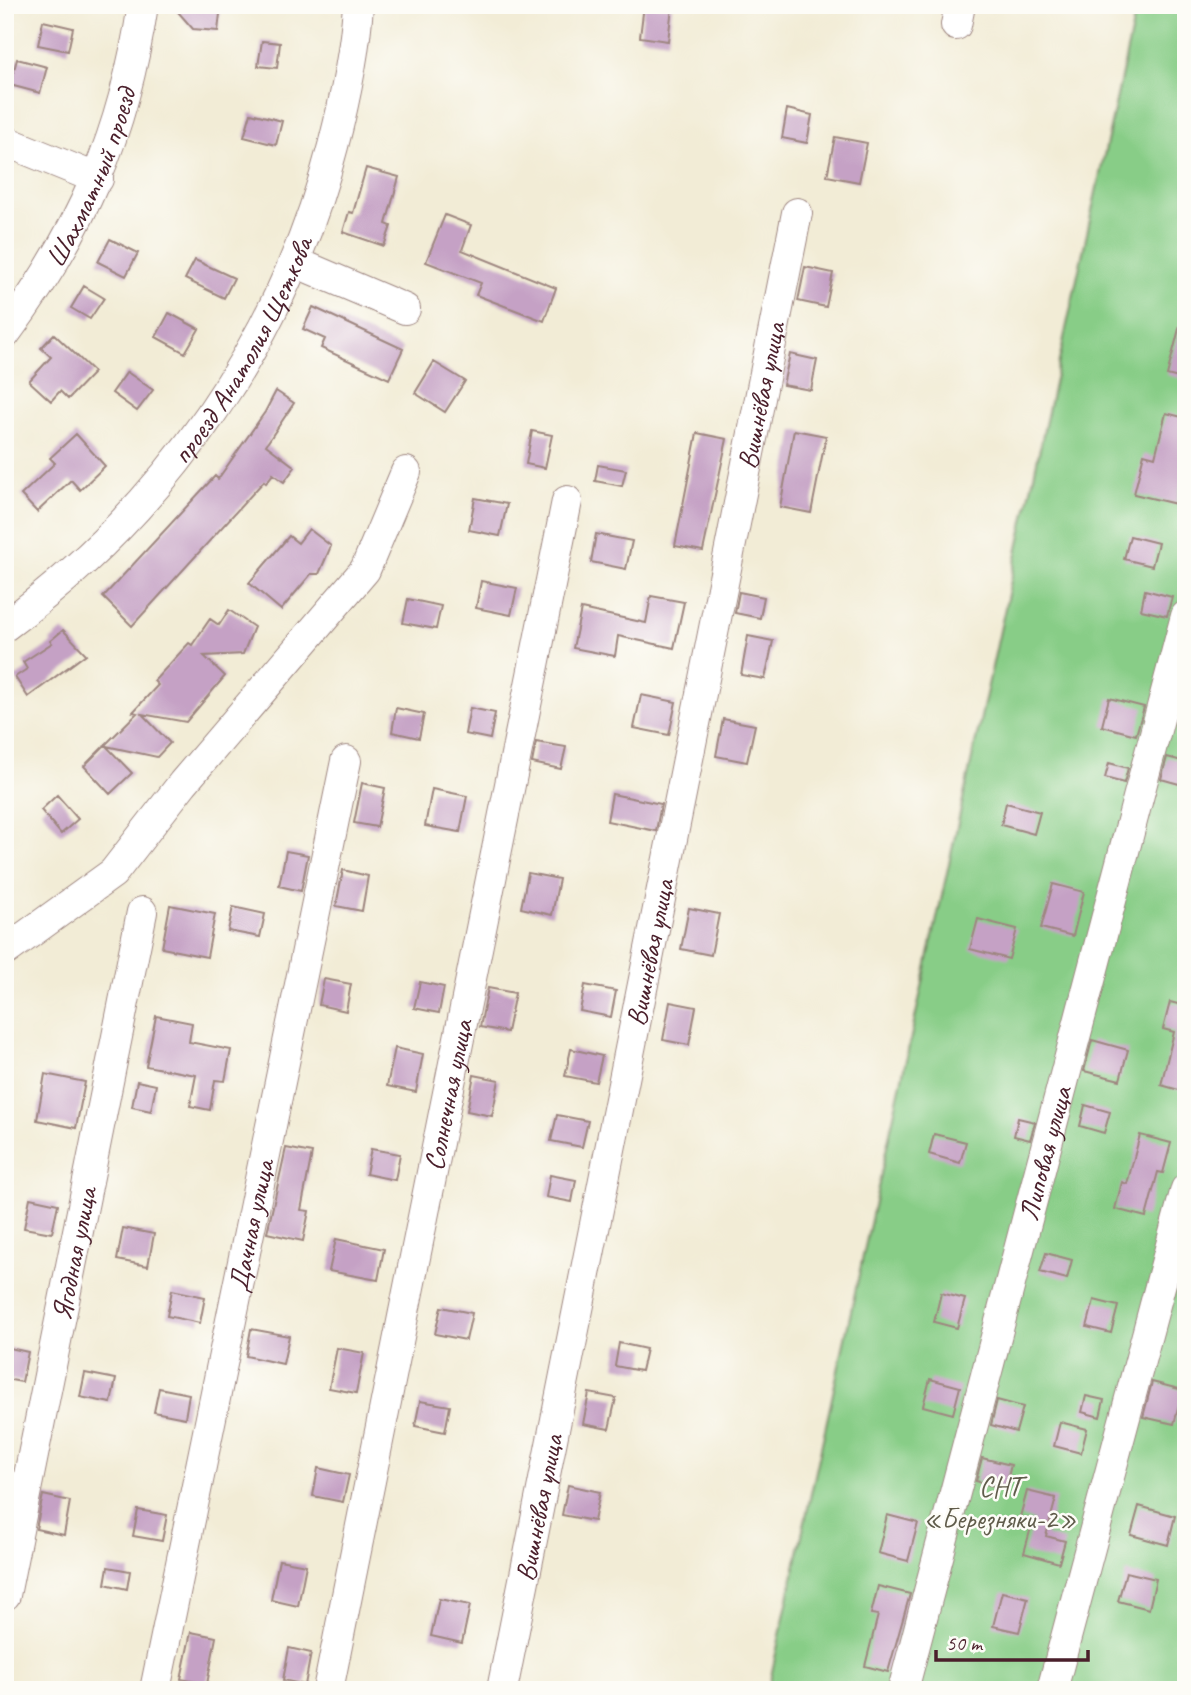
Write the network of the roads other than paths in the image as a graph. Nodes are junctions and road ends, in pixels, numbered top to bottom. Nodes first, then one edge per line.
1 (143, 5) edge
2 (358, 5) edge
3 (5, 141) edge
4 (97, 179) junction
5 (797, 213) dead end
6 (295, 262) junction
7 (405, 309) dead end
8 (5, 334) edge
9 (406, 472) dead end
10 (567, 501) dead end
11 (1186, 616) edge
12 (5, 626) edge
13 (345, 761) dead end
14 (142, 912) dead end
15 (5, 951) edge
16 (1186, 1189) edge
17 (5, 1595) edge
18 (155, 1690) edge
19 (328, 1690) edge
20 (502, 1690) edge
21 (902, 1690) edge
22 (1052, 1690) edge

1 - 4 street, Шахматный проезд
2 - 6 street, проезд Анатолия Щеткова
3 - 4 street
4 - 8 street, Шахматный проезд
5 - 20 street, Вишнёвая улица
6 - 7 street
6 - 12 street, проезд Анатолия Щеткова
9 - 15 street
10 - 19 street, Солнечная улица
11 - 21 street, Липовая улица
13 - 18 street, Дачная улица
14 - 17 street, Ягодная улица
16 - 22 street

